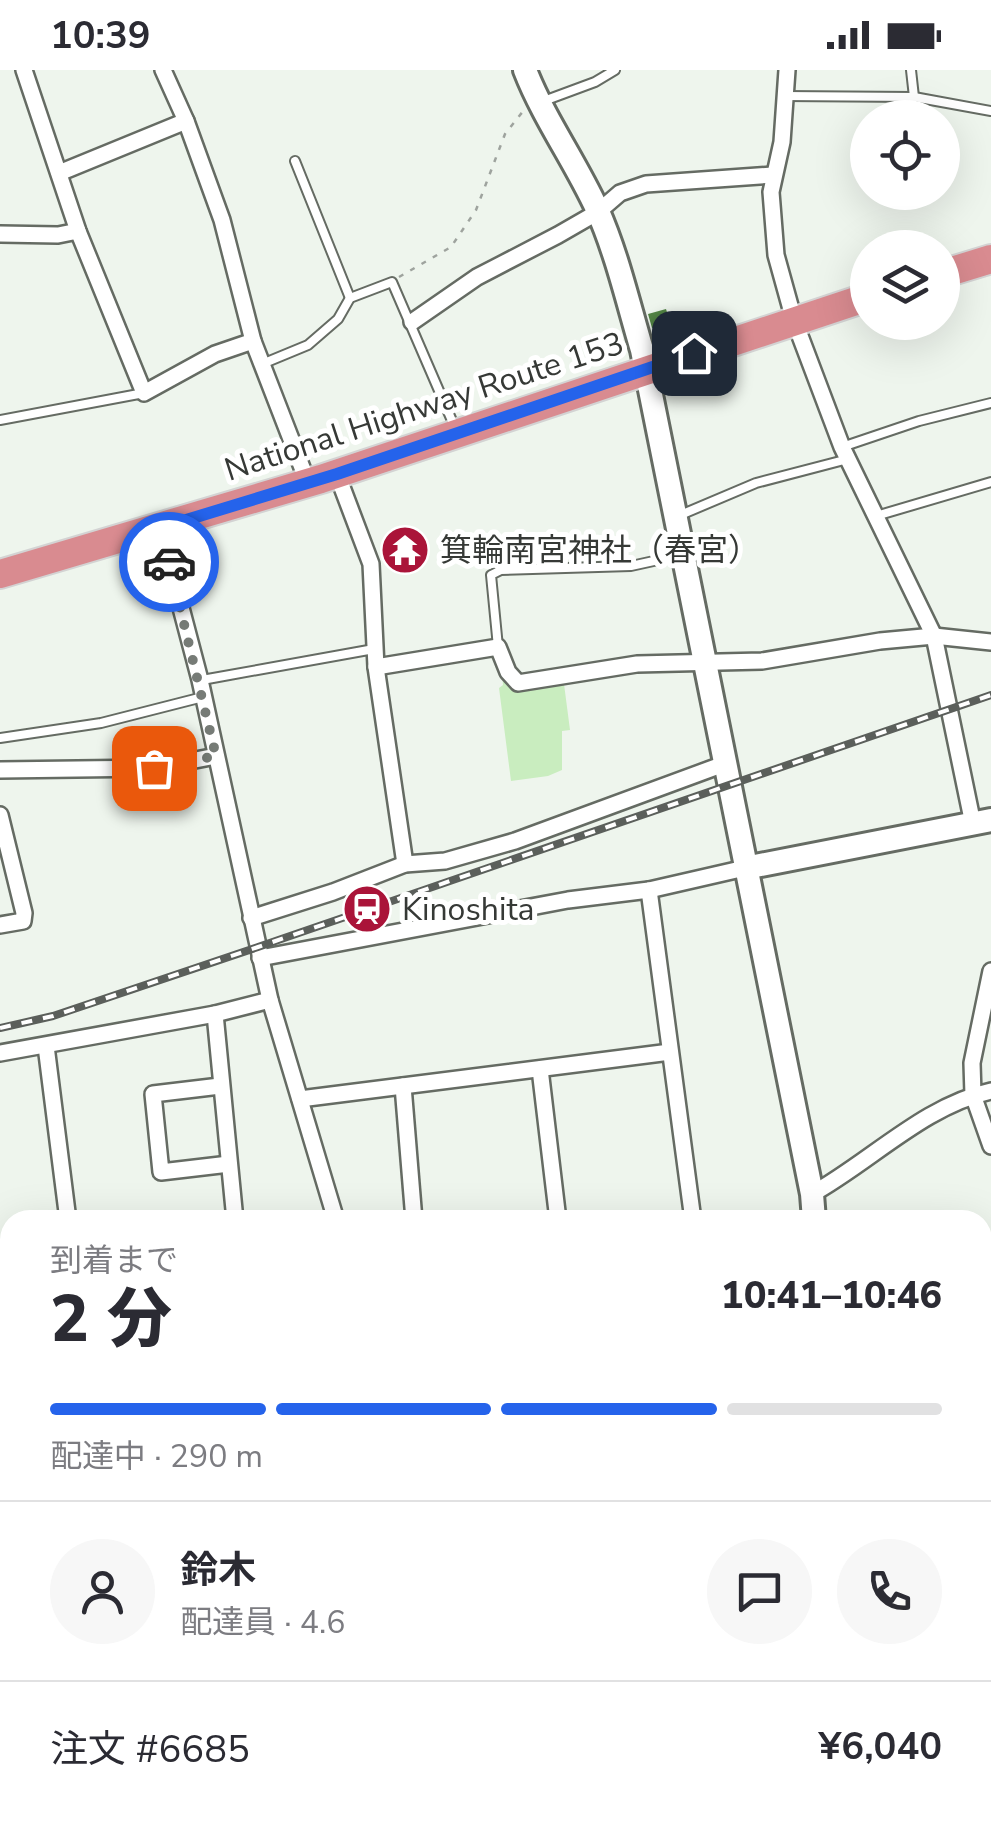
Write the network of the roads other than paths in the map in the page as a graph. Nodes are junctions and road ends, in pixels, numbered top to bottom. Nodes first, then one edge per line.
1 (24, 70) edge
2 (163, 70) edge
3 (525, 70) edge
4 (615, 70) edge
5 (787, 70) edge
6 (911, 70) edge
7 (784, 96) junction
8 (914, 97) junction
9 (539, 103) junction
10 (991, 111) edge
11 (186, 120) junction
12 (295, 161) dead end
13 (59, 173) junction
14 (773, 176) junction
15 (598, 212) junction
16 (78, 231) junction
17 (0, 234) edge
18 (991, 259) edge
19 (960, 268) edge
20 (350, 298) junction
21 (850, 303) edge
22 (794, 320) junction
23 (412, 322) junction
24 (253, 341) junction
25 (262, 364) junction
26 (646, 369) junction
27 (144, 393) junction
28 (991, 402) edge
29 (0, 420) edge
30 (457, 434) junction
31 (846, 453) junction
32 (337, 474) junction
33 (991, 482) edge
34 (308, 483) junction
35 (876, 516) junction
36 (675, 518) junction
37 (160, 528) junction
38 (682, 554) junction
39 (0, 574) edge
40 (934, 636) junction
41 (991, 642) edge
42 (498, 648) junction
43 (374, 649) junction
44 (704, 664) junction
45 (376, 668) junction
46 (201, 688) junction
47 (0, 738) edge
48 (216, 756) junction
49 (0, 761) edge
50 (724, 764) junction
51 (1, 770) edge
52 (0, 815) edge
53 (982, 822) edge
54 (405, 864) junction
55 (745, 868) junction
56 (649, 890) junction
57 (251, 918) junction
58 (0, 924) edge
59 (260, 958) junction
60 (991, 971) edge
61 (270, 1000) junction
62 (215, 1014) junction
63 (46, 1046) junction
64 (0, 1052) edge
65 (670, 1052) junction
66 (540, 1069) junction
67 (220, 1086) junction
68 (404, 1086) junction
69 (991, 1091) edge
70 (973, 1095) junction
71 (300, 1099) junction
72 (991, 1146) edge
73 (229, 1164) junction
74 (812, 1194) junction
75 (67, 1210) edge
76 (234, 1210) edge
77 (333, 1210) edge
78 (413, 1210) edge
79 (557, 1210) edge
80 (692, 1210) edge
81 (813, 1210) edge

1 - 13 street
2 - 11 street
3 - 9 street
4 - 9 lane
5 - 7 street
6 - 8 lane
7 - 8 lane
7 - 14 street
8 - 10 lane
9 - 15 street
11 - 13 street
11 - 24 street
12 - 20 lane
13 - 16 street
14 - 15 street
14 - 22 street
15 - 23 street
15 - 26 street
16 - 17 street
16 - 27 street
18 - 19 highway
20 - 23 lane
20 - 25 lane
21 - 22 highway, National Highway Route 153
22 - 26 highway, National Highway Route 153
22 - 31 street
23 - 30 lane
24 - 25 street
24 - 27 street
25 - 34 street
26 - 30 highway, National Highway Route 153
26 - 36 street
27 - 29 lane
28 - 31 lane
30 - 32 highway, National Highway Route 153
31 - 35 street
31 - 36 lane
32 - 34 highway, National Highway Route 153
32 - 43 street
33 - 35 lane
34 - 37 highway, National Highway Route 153
35 - 40 street
36 - 38 street
37 - 39 highway, National Highway Route 153
37 - 46 street
38 - 42 lane
38 - 44 street
40 - 41 street
40 - 44 street
40 - 53 street
42 - 44 street
42 - 45 street
43 - 45 street
43 - 46 lane
44 - 50 street
45 - 54 street
46 - 47 lane
46 - 48 street
48 - 51 street
48 - 57 street
49 - 51 lane
50 - 54 street
50 - 55 street
52 - 58 street
53 - 55 street
54 - 57 street
55 - 56 street
55 - 74 street
56 - 59 street
56 - 65 street
57 - 59 street
59 - 61 street
60 - 70 street
61 - 62 street
61 - 71 street
62 - 63 street
62 - 67 street
63 - 64 street
63 - 75 street
65 - 66 street
65 - 80 street
66 - 68 street
66 - 79 street
67 - 73 street
67 - 73 street
68 - 71 street
68 - 78 street
69 - 70 street
70 - 72 street
70 - 74 street
71 - 77 street
73 - 76 street
74 - 81 street

